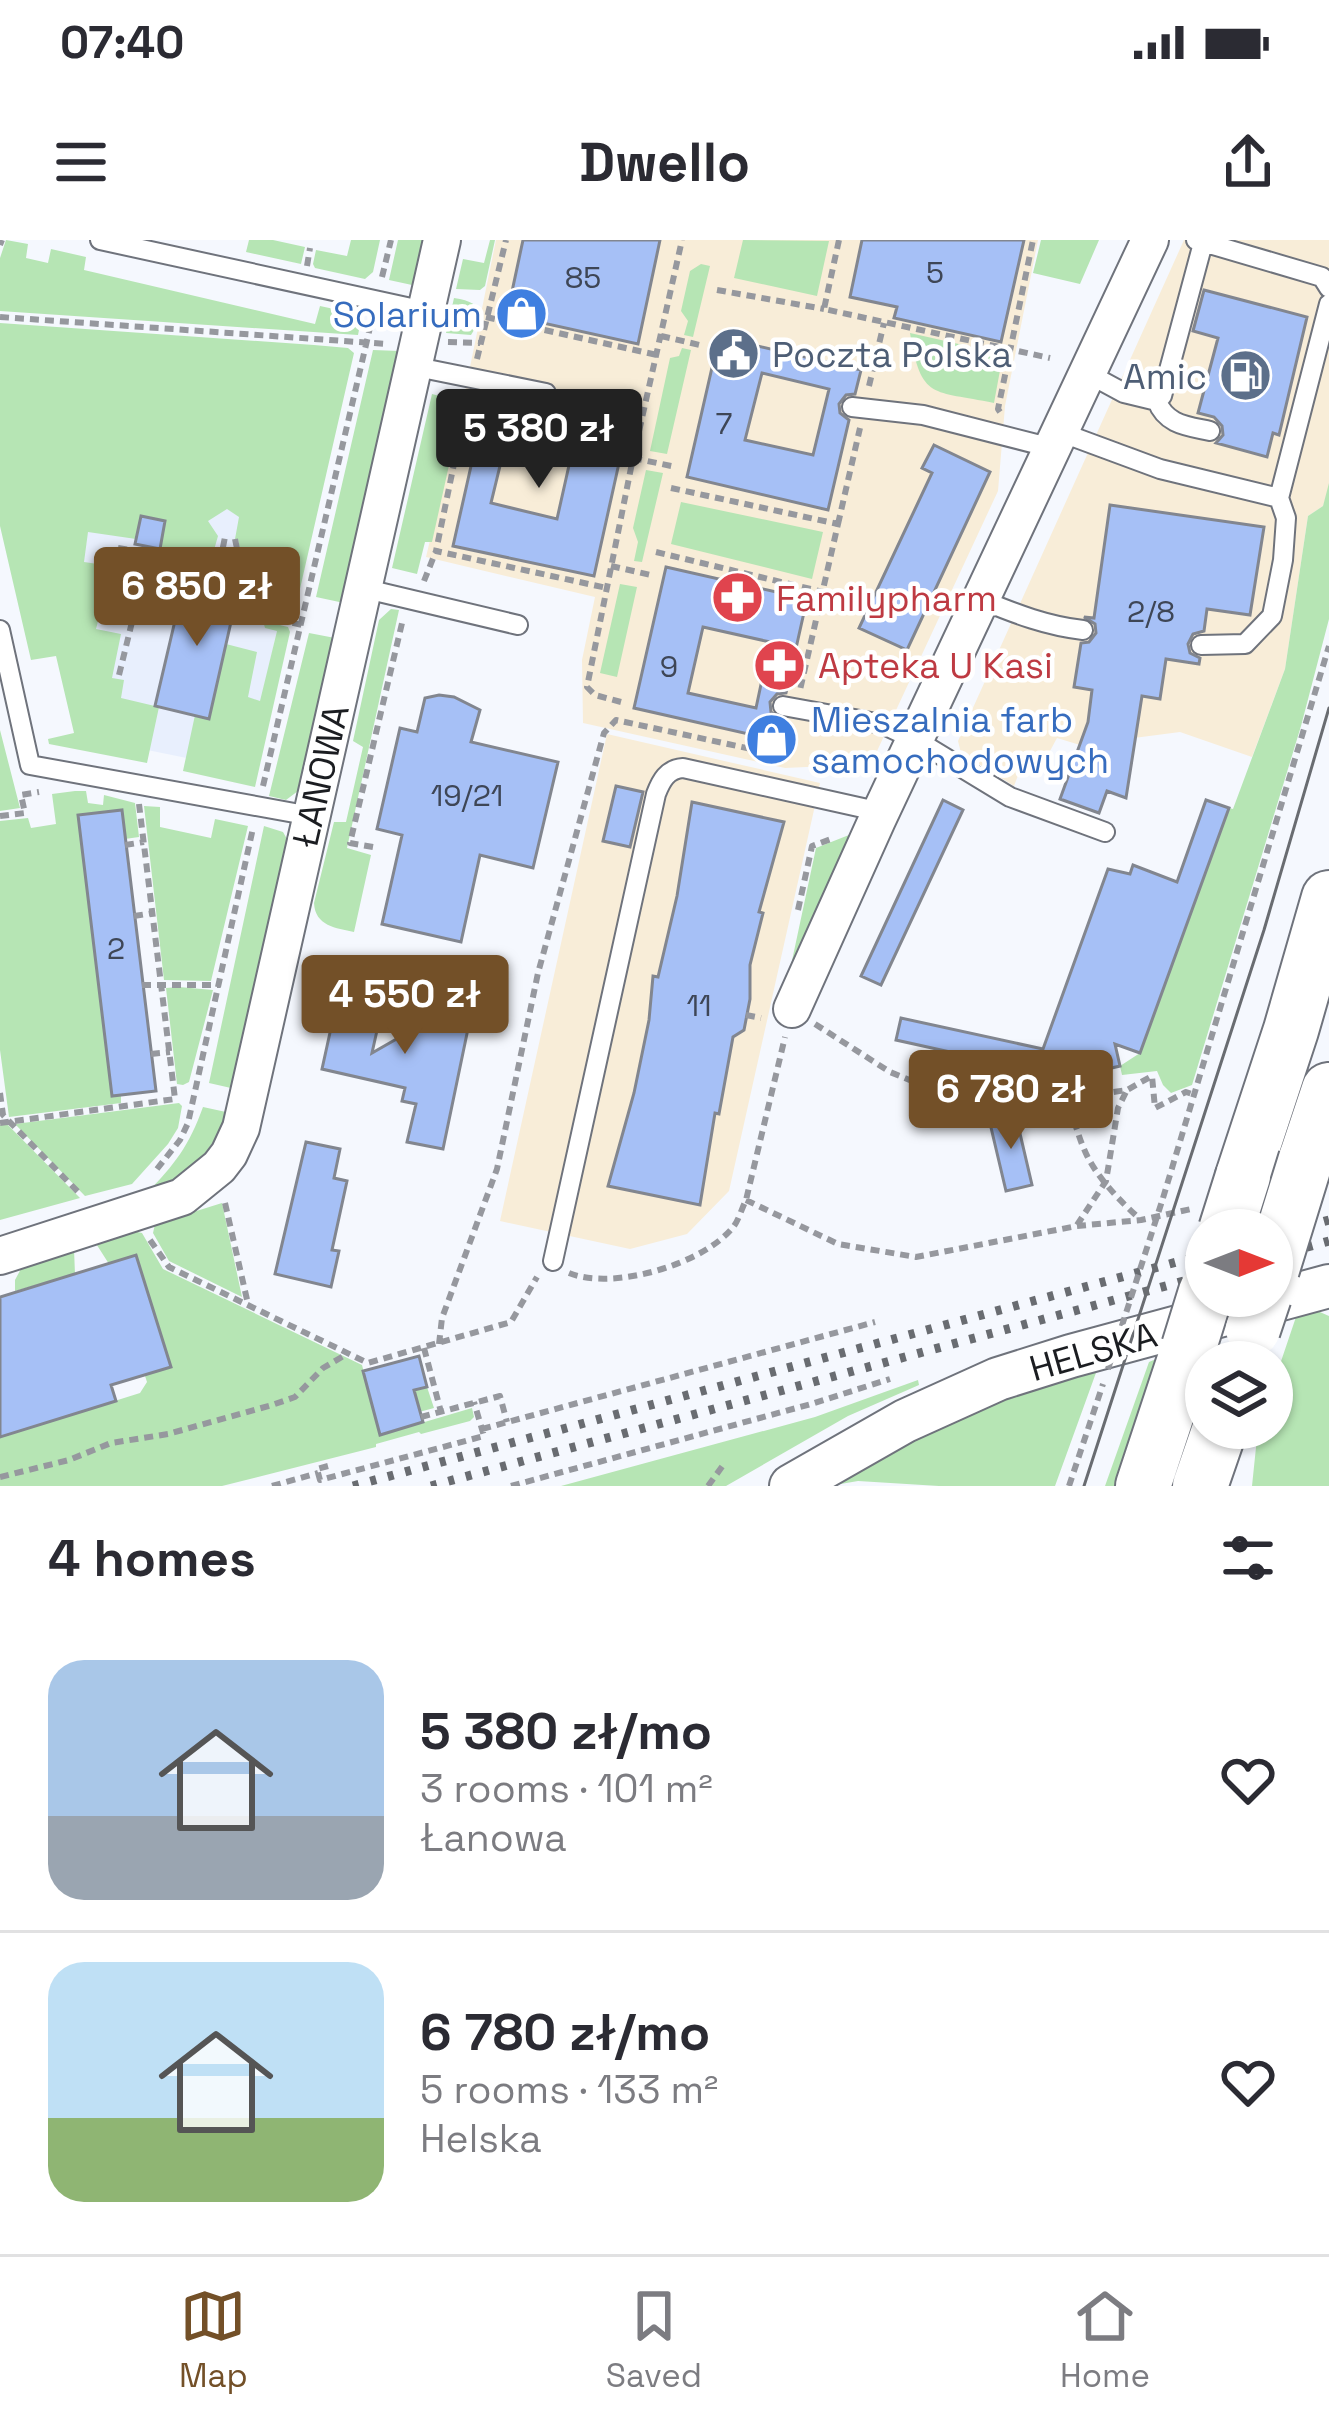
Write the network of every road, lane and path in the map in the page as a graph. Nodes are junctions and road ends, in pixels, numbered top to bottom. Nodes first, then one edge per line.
1 (100, 240) edge
2 (391, 240) edge
3 (442, 240) edge
4 (506, 240) edge
5 (682, 240) edge
6 (839, 240) edge
7 (1033, 240) edge
8 (1150, 240) edge
9 (1200, 242) edge
10 (1329, 288) edge
11 (717, 290) dead end
12 (376, 302) junction
13 (1329, 304) edge
14 (824, 309) junction
15 (486, 316) junction
16 (0, 317) edge
17 (661, 336) junction
18 (418, 341) junction
19 (480, 343) junction
20 (366, 344) junction
21 (704, 346) dead end
22 (1009, 349) junction
23 (656, 355) junction
24 (1050, 358) dead end
25 (1088, 373) junction
26 (472, 379) junction
27 (1157, 401) junction
28 (852, 407) dead end
29 (540, 417) dead end
30 (1210, 431) dead end
31 (1013, 436) junction
32 (1056, 440) junction
33 (1270, 446) dead end
34 (1291, 451) junction
35 (633, 458) junction
36 (676, 466) dead end
37 (671, 488) dead end
38 (1279, 498) junction
39 (225, 537) dead end
40 (236, 539) dead end
41 (118, 548) dead end
42 (436, 551) junction
43 (656, 552) dead end
44 (148, 557) junction
45 (611, 566) junction
46 (651, 575) dead end
47 (217, 577) junction
48 (244, 583) junction
49 (362, 588) junction
50 (608, 588) junction
51 (823, 592) junction
52 (412, 600) junction
53 (982, 600) junction
54 (234, 610) dead end
55 (264, 618) junction
56 (302, 625) junction
57 (518, 626) dead end
58 (0, 630) edge
59 (1083, 630) dead end
60 (1201, 645) dead end
61 (1329, 646) edge
62 (119, 675) dead end
63 (621, 702) dead end
64 (789, 707) junction
65 (916, 740) junction
66 (139, 800) dead end
67 (258, 806) junction
68 (881, 812) junction
69 (311, 816) junction
70 (1105, 832) dead end
71 (144, 842) junction
72 (125, 845) dead end
73 (373, 847) dead end
74 (1329, 898) edge
75 (153, 913) junction
76 (134, 916) dead end
77 (161, 984) junction
78 (142, 985) dead end
79 (220, 985) junction
80 (792, 1010) junction
81 (170, 1052) junction
82 (151, 1054) dead end
83 (1127, 1090) junction
84 (1329, 1090) edge
85 (1056, 1091) junction
86 (0, 1093) edge
87 (196, 1095) junction
88 (1195, 1095) junction
89 (175, 1099) junction
90 (4, 1123) edge
91 (1106, 1181) junction
92 (86, 1200) dead end
93 (746, 1200) junction
94 (1225, 1204) edge
95 (226, 1205) dead end
96 (139, 1212) junction
97 (1142, 1220) junction
98 (1077, 1226) junction
99 (0, 1256) edge
100 (553, 1261) junction
101 (1312, 1286) edge
102 (248, 1304) junction
103 (1198, 1317) edge
104 (874, 1322) dead end
105 (439, 1344) junction
106 (424, 1348) junction
107 (347, 1354) junction
108 (890, 1379) dead end
109 (475, 1402) junction
110 (441, 1412) junction
111 (422, 1417) dead end
112 (507, 1422) junction
113 (478, 1427) junction
114 (1213, 1449) edge
115 (724, 1464) dead end
116 (328, 1466) dead end
117 (318, 1473) junction
118 (0, 1477) edge
119 (272, 1486) edge
120 (511, 1486) edge
121 (708, 1486) edge
122 (791, 1486) edge
123 (1070, 1486) edge
124 (1143, 1486) edge
125 (1200, 1486) edge

1 - 12 lane
2 - 12 path
3 - 18 street, ŁANOWA
4 - 15 path
5 - 17 path
6 - 14 path
7 - 22 path
8 - 25 street
9 - 10 lane
9 - 27 lane
11 - 14 path
12 - 18 lane
12 - 20 path
13 - 34 lane
14 - 22 path
15 - 19 path
15 - 23 path
16 - 20 path
17 - 21 path
17 - 23 path
18 - 19 path
18 - 20 path
18 - 26 lane
18 - 49 street, ŁANOWA
19 - 26 path
20 - 56 path
22 - 24 path
22 - 31 path
23 - 35 path
25 - 27 lane
25 - 32 street
26 - 29 lane
26 - 42 path
27 - 30 lane
28 - 31 lane
31 - 32 lane
32 - 38 lane
32 - 53 street
33 - 34 lane
34 - 38 lane
35 - 36 path
35 - 45 path
37 - 51 path
38 - 60 lane
39 - 47 path
40 - 48 path
41 - 44 path
42 - 50 path
42 - 52 path
43 - 51 path
44 - 47 path
44 - 62 path
45 - 46 path
45 - 50 path
47 - 48 path
48 - 55 path
49 - 52 lane
49 - 69 street, ŁANOWA
50 - 63 path
51 - 64 path
52 - 57 lane
52 - 73 path
53 - 59 lane
53 - 65 street
54 - 55 path
55 - 56 path
56 - 67 path
58 - 67 lane
61 - 88 path
64 - 65 lane
64 - 105 path
65 - 68 street
65 - 70 lane
66 - 71 path
67 - 69 lane
67 - 79 path
68 - 80 street
68 - 100 lane
69 - 96 street, ŁANOWA
71 - 72 path
71 - 75 path
74 - 94 main road
75 - 76 path
75 - 77 path
77 - 78 path
77 - 79 path
77 - 81 path
79 - 87 path
80 - 85 path
80 - 93 path
81 - 82 path
81 - 89 path
83 - 85 path
83 - 88 path
83 - 91 path
84 - 101 main road, bridge
85 - 91 path
86 - 90 path
87 - 89 path
87 - 96 path
88 - 123 path, bridge
89 - 90 path
90 - 92 path
91 - 97 path
91 - 98 path
93 - 98 path
93 - 100 path
94 - 97 path
95 - 102 path
96 - 99 street
96 - 102 path
97 - 98 path
100 - 105 path
101 - 122 street, HELSKA
102 - 107 path
103 - 124 main road, bridge
104 - 112 path
105 - 106 path
106 - 107 path
106 - 110 path
107 - 118 path
108 - 120 path
109 - 110 path
109 - 112 path
109 - 113 path
110 - 111 path
112 - 113 path
113 - 117 path
114 - 125 main road
115 - 121 path
116 - 117 path
117 - 119 path

